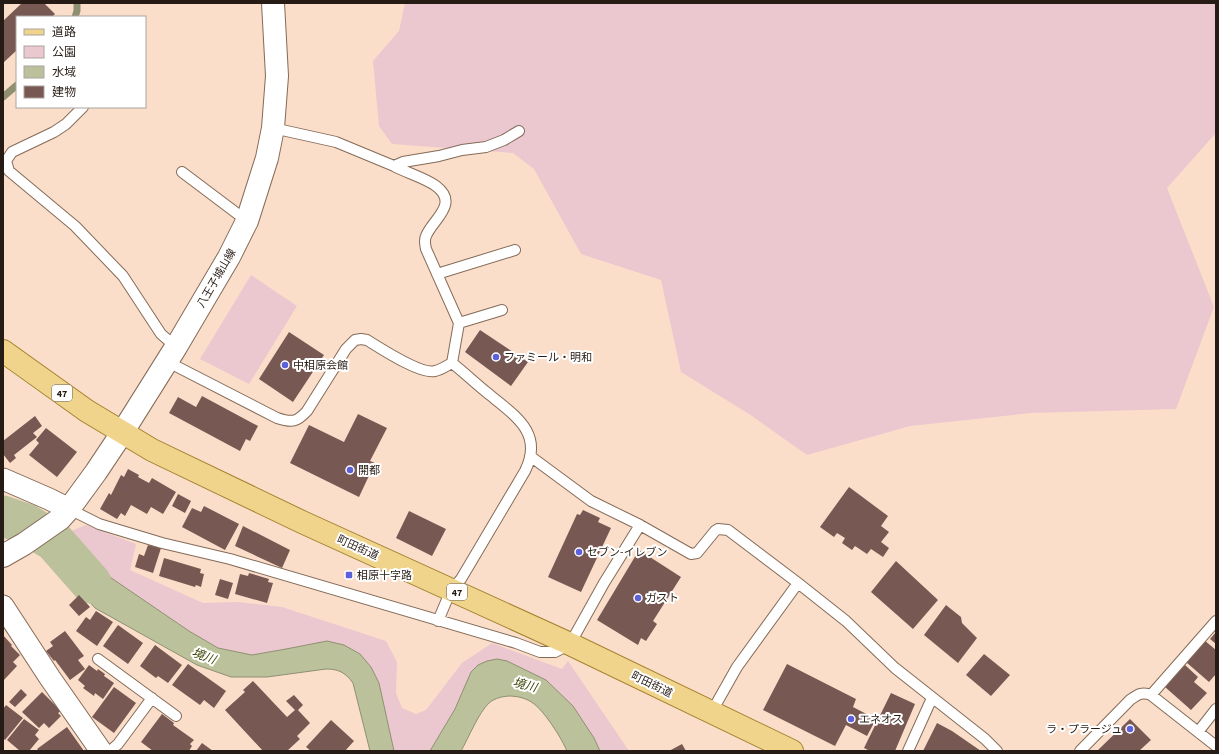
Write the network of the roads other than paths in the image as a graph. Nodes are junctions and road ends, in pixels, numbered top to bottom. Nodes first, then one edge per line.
1 (273, 3) edge
2 (82, 108) edge
3 (273, 128) junction
4 (519, 131) dead end
5 (394, 166) junction
6 (182, 172) dead end
7 (247, 221) junction
8 (515, 250) dead end
9 (437, 274) junction
10 (502, 310) dead end
11 (459, 323) junction
12 (3, 351) edge
13 (171, 354) junction
14 (452, 363) junction
15 (122, 433) junction
16 (530, 456) junction
17 (3, 479) edge
18 (65, 514) junction
19 (640, 525) junction
20 (3, 556) edge
21 (798, 583) junction
22 (452, 590) junction
23 (3, 606) edge
24 (438, 621) junction
25 (1216, 621) edge
26 (570, 644) junction
27 (98, 659) dead end
28 (1151, 695) junction
29 (152, 698) junction
30 (932, 698) junction
31 (1216, 709) edge
32 (711, 713) junction
33 (176, 716) dead end
34 (1198, 732) junction
35 (1216, 746) edge
36 (101, 751) edge
37 (110, 751) edge
38 (792, 751) edge
39 (908, 751) edge
40 (997, 751) edge
41 (1080, 751) edge

1 - 3 main road, 八王子城山線
2 - 13 lane
3 - 5 lane
3 - 7 main road, 八王子城山線
4 - 5 lane
5 - 9 lane
6 - 7 lane
7 - 13 main road, 八王子城山線
8 - 9 lane
9 - 11 lane
10 - 11 lane
11 - 14 lane
12 - 15 main road, 町田街道 / 47
13 - 14 lane
13 - 15 main road, 八王子城山線
14 - 16 lane
15 - 18 main road, 八王子城山線
15 - 22 main road, 町田街道 / 47
16 - 19 lane
16 - 22 lane
17 - 18 street
18 - 20 main road, 八王子城山線
18 - 24 lane
19 - 21 lane
19 - 26 lane
21 - 30 lane
21 - 32 lane
22 - 24 lane
22 - 26 main road, 町田街道 / 47
23 - 36 street
24 - 26 lane
25 - 28 lane
26 - 32 main road, 町田街道 / 47
27 - 29 lane
28 - 34 lane
28 - 41 lane
29 - 33 lane
29 - 37 lane
30 - 39 lane
30 - 40 lane
31 - 34 lane
32 - 38 main road, 町田街道 / 47
34 - 35 lane

